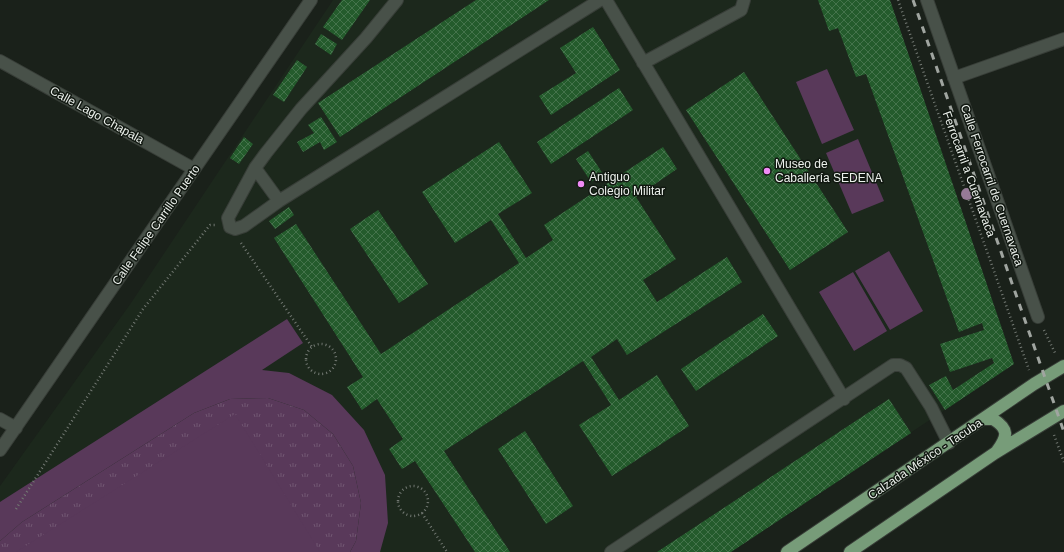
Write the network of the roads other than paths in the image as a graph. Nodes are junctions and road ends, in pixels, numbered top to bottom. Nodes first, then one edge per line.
1 (311, 0) edge
2 (397, 0) edge
3 (600, 0) edge
4 (606, 0) edge
5 (744, 0) edge
6 (926, 0) edge
7 (1064, 39) edge
8 (0, 61) edge
9 (643, 63) junction
10 (954, 78) junction
11 (255, 168) junction
12 (194, 170) junction
13 (279, 201) junction
14 (1038, 317) road end
15 (1063, 367) edge
16 (844, 399) junction
17 (1064, 411) edge
18 (0, 419) edge
19 (984, 419) junction
20 (16, 428) junction
21 (949, 443) junction
22 (0, 450) edge
23 (995, 453) junction
24 (611, 552) edge
25 (787, 552) edge
26 (850, 552) edge

1 - 12 street, Calle Felipe Carrillo Puerto
2 - 11 street
3 - 13 street
4 - 9 street
5 - 9 street
6 - 10 street, Calle Ferrocarril de Cuernavaca
7 - 10 street
8 - 12 street, Calle Lago Chapala
9 - 16 street
10 - 14 street, Calle Ferrocarril de Cuernavaca
11 - 13 street
11 - 13 street
12 - 20 street, Calle Felipe Carrillo Puerto
15 - 19 main road, Calzada México - Tacuba
16 - 21 street
16 - 24 street
17 - 23 main road
18 - 20 street
19 - 21 main road, Calzada México - Tacuba
19 - 23 main road
20 - 22 street, Calle Felipe Carrillo Puerto
21 - 25 main road, Calzada México - Tacuba
23 - 26 main road

